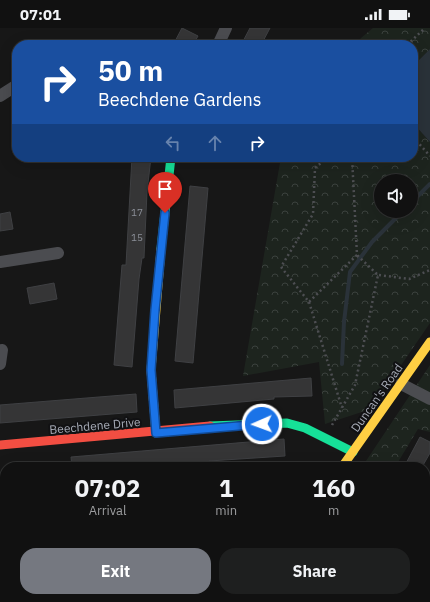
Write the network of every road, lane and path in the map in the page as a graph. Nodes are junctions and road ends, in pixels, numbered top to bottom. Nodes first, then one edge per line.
1 (226, 28) edge
2 (426, 28) edge
3 (220, 40) edge
4 (413, 40) edge
5 (12, 88) edge
6 (0, 96) edge
7 (418, 143) edge
8 (430, 156) edge
9 (170, 162) edge
10 (322, 162) edge
11 (352, 162) edge
12 (58, 253) dead end
13 (357, 255) junction
14 (0, 262) edge
15 (430, 270) edge
16 (378, 275) junction
17 (309, 302) junction
18 (430, 342) edge
19 (2, 350) dead end
20 (0, 364) edge
21 (401, 384) junction
22 (430, 399) edge
23 (342, 409) junction
24 (156, 433) junction
25 (326, 437) junction
26 (0, 445) edge
27 (353, 452) junction
28 (346, 462) edge

1 - 3 street
2 - 4 path
5 - 6 street
7 - 8 path
9 - 24 street
10 - 17 path
11 - 13 path
12 - 14 street
13 - 16 path
13 - 17 path
15 - 16 path
16 - 23 path
17 - 23 path
18 - 21 street, Duncan's Road
19 - 20 street
21 - 22 street
21 - 27 street, Duncan's Road
23 - 25 path
24 - 25 street, Beechdene Drive
24 - 26 street, Beechdene Drive
25 - 27 street, Beechdene Drive
27 - 28 street, Duncan's Road

